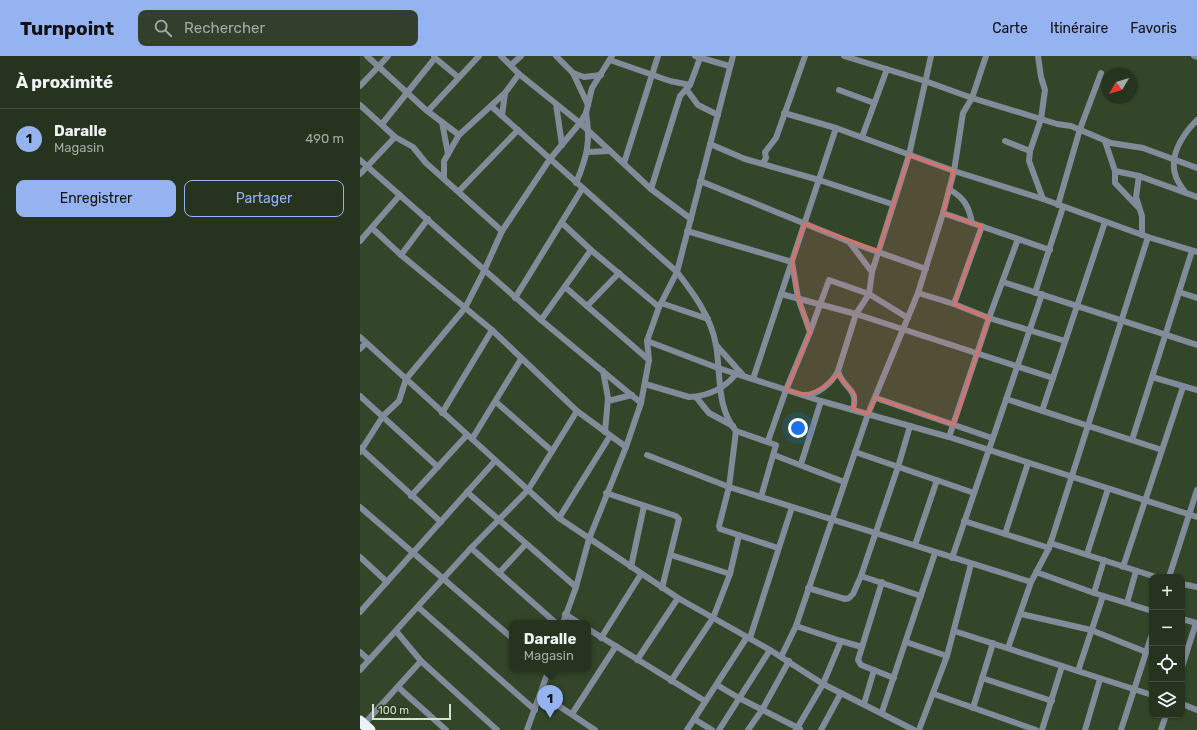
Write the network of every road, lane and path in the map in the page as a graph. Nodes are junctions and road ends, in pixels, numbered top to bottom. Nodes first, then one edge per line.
1 (367, 56) edge
2 (388, 56) edge
3 (478, 56) edge
4 (501, 56) edge
5 (521, 56) edge
6 (556, 56) edge
7 (658, 56) edge
8 (733, 56) edge
9 (805, 56) edge
10 (845, 56) edge
11 (931, 56) edge
12 (986, 56) edge
13 (1038, 56) edge
14 (1194, 56) edge
15 (434, 57) edge
16 (698, 57) edge
17 (1197, 57) edge
18 (611, 58) edge
19 (511, 65) junction
20 (379, 66) junction
21 (729, 66) junction
22 (887, 69) junction
23 (573, 73) junction
24 (1101, 73) dead end
25 (519, 74) junction
26 (652, 74) junction
27 (601, 75) junction
28 (458, 77) junction
29 (925, 81) junction
30 (360, 86) edge
31 (688, 88) junction
32 (839, 90) dead end
33 (408, 91) junction
34 (505, 93) junction
35 (972, 98) junction
36 (874, 103) junction
37 (556, 104) junction
38 (360, 105) edge
39 (491, 106) junction
40 (588, 106) junction
41 (428, 111) junction
42 (586, 113) junction
43 (784, 113) junction
44 (718, 115) junction
45 (502, 116) junction
46 (1041, 119) junction
47 (1197, 120) edge
48 (442, 122) junction
49 (580, 123) junction
50 (382, 124) junction
51 (836, 128) junction
52 (1080, 129) junction
53 (518, 130) junction
54 (589, 132) junction
55 (459, 135) junction
56 (395, 137) junction
57 (862, 137) junction
58 (1005, 141) dead end
59 (1105, 141) junction
60 (710, 144) junction
61 (562, 145) junction
62 (610, 151) junction
63 (588, 152) junction
64 (1030, 152) junction
65 (448, 154) junction
66 (909, 156) junction
67 (550, 159) junction
68 (1174, 159) junction
69 (360, 160) edge
70 (624, 164) junction
71 (763, 164) junction
72 (368, 166) junction
73 (1197, 168) edge
74 (954, 171) junction
75 (1115, 171) junction
76 (581, 172) junction
77 (360, 174) edge
78 (567, 175) junction
79 (1139, 176) junction
80 (444, 177) junction
81 (819, 180) junction
82 (700, 181) junction
83 (576, 183) junction
84 (582, 189) junction
85 (651, 189) junction
86 (949, 189) junction
87 (459, 191) junction
88 (1186, 193) junction
89 (400, 195) junction
90 (1197, 197) edge
91 (1043, 199) junction
92 (892, 204) junction
93 (1060, 206) junction
94 (1138, 207) junction
95 (943, 213) junction
96 (690, 218) junction
97 (428, 219) junction
98 (562, 222) junction
99 (1105, 222) junction
100 (804, 223) junction
101 (972, 223) junction
102 (982, 226) junction
103 (372, 228) junction
104 (502, 231) junction
105 (687, 231) junction
106 (1145, 236) junction
107 (1018, 239) junction
108 (360, 241) edge
109 (850, 242) junction
110 (591, 250) junction
111 (1050, 250) junction
112 (878, 251) junction
113 (1194, 252) edge
114 (401, 255) junction
115 (792, 262) junction
116 (926, 269) junction
117 (484, 271) junction
118 (677, 272) junction
119 (872, 272) junction
120 (620, 273) junction
121 (1003, 282) junction
122 (565, 287) junction
123 (1180, 292) junction
124 (781, 294) junction
125 (869, 294) junction
126 (918, 294) junction
127 (1039, 294) junction
128 (515, 298) junction
129 (798, 298) junction
130 (1197, 298) edge
131 (954, 304) junction
132 (660, 305) junction
133 (820, 305) junction
134 (587, 306) junction
135 (1077, 306) junction
136 (465, 308) junction
137 (856, 314) junction
138 (908, 318) junction
139 (989, 318) junction
140 (708, 319) junction
141 (541, 320) junction
142 (1122, 321) junction
143 (1030, 329) junction
144 (492, 330) junction
145 (904, 330) junction
146 (810, 332) junction
147 (1166, 335) junction
148 (360, 337) edge
149 (1065, 341) junction
150 (646, 342) junction
151 (366, 343) junction
152 (716, 345) junction
153 (1197, 345) edge
154 (360, 349) edge
155 (978, 353) junction
156 (522, 359) junction
157 (649, 360) junction
158 (1017, 367) junction
159 (718, 368) junction
160 (838, 371) junction
161 (603, 372) junction
162 (736, 374) junction
163 (745, 377) junction
164 (1152, 377) junction
165 (1053, 378) junction
166 (406, 379) junction
167 (753, 379) junction
168 (645, 384) junction
169 (1183, 387) junction
170 (720, 389) junction
171 (786, 390) junction
172 (1197, 390) edge
173 (801, 394) junction
174 (632, 395) junction
175 (360, 396) edge
176 (696, 397) junction
177 (876, 398) junction
178 (1006, 399) junction
179 (608, 401) junction
180 (821, 401) junction
181 (496, 402) junction
182 (641, 403) junction
183 (853, 409) junction
184 (1042, 410) junction
185 (577, 411) junction
186 (442, 413) junction
187 (868, 414) junction
188 (383, 416) junction
189 (954, 425) junction
190 (1088, 425) junction
191 (910, 426) junction
192 (735, 428) junction
193 (608, 434) junction
194 (470, 437) junction
195 (949, 437) junction
196 (992, 438) junction
197 (1132, 440) junction
198 (768, 442) junction
199 (626, 447) junction
200 (360, 450) edge
201 (988, 450) junction
202 (1162, 450) junction
203 (552, 451) junction
204 (855, 452) junction
205 (647, 455) dead end
206 (774, 455) junction
207 (495, 461) junction
208 (1028, 463) junction
209 (801, 464) junction
210 (438, 467) junction
211 (898, 467) junction
212 (1072, 477) junction
213 (937, 480) junction
214 (844, 482) junction
215 (729, 487) junction
216 (1108, 489) junction
217 (528, 490) junction
218 (1197, 490) edge
219 (467, 492) junction
220 (606, 493) junction
221 (974, 493) junction
222 (411, 496) junction
223 (761, 497) junction
224 (1144, 500) junction
225 (644, 506) junction
226 (360, 507) edge
227 (792, 507) junction
228 (1189, 515) junction
229 (1197, 517) edge
230 (559, 518) junction
231 (831, 519) junction
232 (498, 521) junction
233 (964, 521) junction
234 (441, 522) junction
235 (876, 533) junction
236 (1005, 534) junction
237 (739, 535) junction
238 (589, 539) junction
239 (525, 545) junction
240 (914, 545) junction
241 (1050, 545) junction
242 (471, 548) junction
243 (778, 548) junction
244 (413, 552) junction
245 (935, 553) junction
246 (672, 554) junction
247 (1087, 554) junction
248 (360, 557) edge
249 (952, 558) junction
250 (1104, 560) junction
251 (971, 564) junction
252 (631, 567) junction
253 (1123, 567) junction
254 (1136, 571) junction
255 (1036, 572) junction
256 (499, 573) junction
257 (641, 574) junction
258 (730, 574) junction
259 (1169, 574) edge
260 (1149, 575) edge
261 (861, 576) junction
262 (443, 579) junction
263 (387, 582) junction
264 (882, 582) junction
265 (1031, 582) junction
266 (1185, 585) edge
267 (576, 587) junction
268 (1197, 587) edge
269 (662, 588) junction
270 (808, 588) junction
271 (1094, 593) junction
272 (921, 596) junction
273 (1103, 596) junction
274 (678, 598) junction
275 (1127, 603) junction
276 (418, 607) junction
277 (361, 608) edge
278 (1149, 610) edge
279 (565, 614) junction
280 (1021, 614) junction
281 (713, 618) junction
282 (553, 620) edge
283 (563, 620) edge
284 (574, 620) edge
285 (1185, 620) edge
286 (1197, 623) edge
287 (796, 626) junction
288 (1090, 630) junction
289 (396, 631) junction
290 (591, 631) edge
291 (954, 631) junction
292 (509, 635) edge
293 (601, 638) junction
294 (748, 638) junction
295 (841, 641) junction
296 (906, 642) junction
297 (993, 643) junction
298 (1149, 643) edge
299 (616, 646) junction
300 (862, 647) junction
301 (1008, 648) junction
302 (770, 650) junction
303 (360, 652) edge
304 (1146, 652) junction
305 (947, 656) junction
306 (782, 657) junction
307 (1185, 657) edge
308 (369, 660) junction
309 (637, 660) junction
310 (421, 661) junction
311 (789, 661) junction
312 (1062, 666) junction
313 (360, 670) edge
314 (874, 670) junction
315 (1078, 671) junction
316 (547, 672) edge
317 (894, 678) junction
318 (982, 678) junction
319 (1100, 679) junction
320 (671, 681) junction
321 (823, 684) junction
322 (717, 685) junction
323 (398, 687) junction
324 (1134, 690) junction
325 (841, 693) junction
326 (541, 694) junction
327 (934, 694) junction
328 (1149, 694) edge
329 (739, 698) junction
330 (705, 701) junction
331 (1052, 701) junction
332 (864, 704) junction
333 (1185, 705) edge
334 (973, 708) junction
335 (535, 710) junction
336 (762, 710) junction
337 (1197, 710) edge
338 (882, 712) junction
339 (572, 714) junction
340 (1165, 718) edge
341 (694, 719) junction
342 (364, 725) edge
343 (798, 729) edge
344 (1032, 729) edge
345 (446, 730) edge
346 (497, 730) edge
347 (527, 730) edge
348 (595, 730) edge
349 (687, 730) edge
350 (712, 730) edge
351 (719, 730) edge
352 (748, 730) edge
353 (821, 730) edge
354 (914, 730) edge
355 (919, 730) edge
356 (1042, 730) edge
357 (1085, 730) edge
358 (1121, 730) edge
359 (1161, 730) edge

1 - 20 street
2 - 20 street
3 - 28 street
4 - 19 street
5 - 19 street
6 - 23 street
7 - 26 street
8 - 21 street
9 - 43 street
10 - 22 street
11 - 29 street
12 - 35 street
13 - 46 street
14 - 17 street
15 - 28 street
15 - 33 street
16 - 21 street
16 - 31 street
18 - 26 street
18 - 27 street
19 - 25 street
20 - 30 street
20 - 33 street
21 - 44 street
22 - 29 street
22 - 36 street
23 - 27 street
23 - 40 street
24 - 52 street
25 - 34 street
25 - 37 street
26 - 31 street
26 - 70 street
27 - 40 street
28 - 41 street
29 - 35 street
29 - 66 street
31 - 44 street
31 - 85 street
32 - 36 street
33 - 41 street
33 - 50 street
34 - 39 street
34 - 45 street
35 - 46 street
35 - 74 street
36 - 57 street
37 - 49 street
37 - 61 street
38 - 50 street
39 - 45 street
39 - 55 street
40 - 42 street
41 - 48 street
42 - 49 street
42 - 54 street
43 - 51 street
43 - 71 street
44 - 60 street
45 - 53 street
46 - 52 street
46 - 64 street
47 - 68 street
48 - 55 street
48 - 65 street
49 - 54 street
49 - 61 street
50 - 56 street
51 - 57 street
51 - 81 street
52 - 59 street
52 - 93 street
53 - 67 street
53 - 87 street
54 - 62 street
54 - 63 street
55 - 65 street
56 - 72 street
56 - 80 street
57 - 66 street
58 - 64 street
59 - 68 street
59 - 75 street
60 - 71 street
60 - 82 street
61 - 67 street
62 - 63 street
62 - 70 street
63 - 76 street
64 - 91 street
65 - 80 street
66 - 74 street
66 - 92 street
67 - 78 street
67 - 104 street
68 - 73 street
68 - 88 street
69 - 72 street
70 - 85 street
71 - 81 street
72 - 77 street
72 - 89 street
74 - 86 street
74 - 91 street
75 - 79 street
75 - 94 street
76 - 78 street
76 - 83 street
78 - 83 street
79 - 88 street
79 - 94 street
80 - 87 street
81 - 92 street
81 - 100 street
82 - 96 street
82 - 100 street
83 - 84 street
84 - 98 street
84 - 118 street
85 - 96 street
86 - 95 street
86 - 101 street
87 - 104 street
88 - 90 street
89 - 97 street
89 - 103 street
91 - 93 street
92 - 112 street
93 - 99 street
93 - 111 street
94 - 106 street
95 - 101 street
95 - 116 street
96 - 105 street
97 - 114 street
97 - 117 street
98 - 110 street
98 - 128 street
99 - 106 street
99 - 135 street
100 - 109 street
100 - 115 street
101 - 102 street
102 - 107 street
102 - 131 street
103 - 108 street
103 - 114 street
104 - 117 street
105 - 115 street
105 - 118 street
106 - 113 street
106 - 142 street
107 - 111 street
107 - 121 street
109 - 112 street
109 - 119 street
110 - 120 street
110 - 122 street
111 - 127 street
112 - 116 street
112 - 119 street
113 - 123 street
114 - 136 street
115 - 124 street
115 - 129 street
116 - 126 street
117 - 128 street
117 - 136 street
118 - 132 street
118 - 140 street
119 - 125 street
120 - 132 street
120 - 134 street
121 - 127 street
121 - 139 street
122 - 134 street
122 - 141 street
123 - 130 street
123 - 147 street
124 - 129 street
124 - 167 street
125 - 133 street
125 - 137 street
125 - 138 street
126 - 131 street
126 - 138 street
127 - 135 street
127 - 143 street
128 - 141 street
129 - 133 street
129 - 146 street
131 - 139 street
132 - 140 street
132 - 150 street
133 - 137 street
133 - 146 street
134 - 157 street
135 - 142 street
135 - 149 street
136 - 144 street
136 - 166 street
137 - 145 street
137 - 160 street
138 - 145 street
139 - 143 street
139 - 155 street
140 - 152 street
141 - 161 street
142 - 147 street
142 - 190 street
143 - 149 street
143 - 158 street
144 - 156 street
144 - 186 street
145 - 155 street
145 - 177 street
146 - 171 street
147 - 153 street
147 - 164 street
148 - 151 street
149 - 165 street
150 - 157 street
150 - 159 street
151 - 154 street
151 - 166 street
152 - 159 street
152 - 163 street
155 - 158 street
155 - 189 street
156 - 181 street
156 - 185 street
157 - 168 street
158 - 165 street
158 - 178 street
159 - 162 street
159 - 170 street
160 - 173 street
160 - 183 street
161 - 174 street
161 - 179 street
162 - 163 street
162 - 170 street
163 - 167 street
164 - 169 street
164 - 197 street
165 - 184 street
166 - 186 street
166 - 188 street
167 - 171 street
168 - 176 street
168 - 182 street
169 - 172 street
169 - 202 street
170 - 176 street
170 - 192 street
171 - 173 street
171 - 198 street
173 - 180 street
174 - 179 street
174 - 182 street
175 - 188 street
176 - 192 street
177 - 187 street
177 - 189 street
178 - 184 street
178 - 196 street
179 - 193 street
180 - 183 street
180 - 209 street
181 - 194 street
181 - 203 street
182 - 199 street
183 - 187 street
184 - 190 street
185 - 193 street
185 - 203 street
186 - 194 street
187 - 191 street
187 - 204 street
188 - 200 street
188 - 210 street
189 - 195 street
189 - 196 street
190 - 197 street
190 - 212 street
191 - 195 street
191 - 211 street
192 - 198 street
192 - 215 street
193 - 199 street
193 - 230 street
194 - 207 street
194 - 210 street
195 - 201 street
196 - 201 street
197 - 202 street
198 - 206 street
199 - 220 street
200 - 222 street
201 - 208 street
201 - 221 street
202 - 224 street
203 - 217 street
204 - 211 street
204 - 214 street
205 - 215 street
206 - 209 street
206 - 223 street
207 - 217 street
207 - 219 street
208 - 212 street
208 - 236 street
209 - 214 street
210 - 222 street
211 - 213 street
211 - 235 street
212 - 216 street
212 - 241 street
213 - 221 street
213 - 240 street
214 - 231 street
215 - 223 street
215 - 237 street
216 - 224 street
216 - 247 street
217 - 230 street
217 - 232 street
218 - 228 street
219 - 232 street
219 - 234 street
220 - 225 street
220 - 238 street
221 - 233 street
222 - 234 street
223 - 227 street
224 - 228 street
224 - 253 street
225 - 246 street
225 - 252 street
226 - 244 street
227 - 231 street
227 - 243 street
228 - 229 street
228 - 259 street
230 - 238 street
231 - 235 street
231 - 270 street
232 - 239 street
232 - 242 street
233 - 236 street
233 - 249 street
234 - 244 street
235 - 240 street
235 - 261 street
236 - 241 street
237 - 243 street
237 - 258 street
238 - 252 street
238 - 267 street
239 - 256 street
239 - 267 street
240 - 245 street
241 - 247 street
241 - 255 street
242 - 256 street
242 - 262 street
243 - 294 street
244 - 262 street
244 - 263 street
245 - 249 street
245 - 272 street
246 - 258 street
246 - 269 street
247 - 250 street
248 - 263 street
249 - 251 street
250 - 253 street
250 - 271 street
251 - 265 street
251 - 291 street
252 - 257 street
253 - 254 street
254 - 260 street
254 - 275 street
255 - 265 street
255 - 271 street
256 - 282 street
257 - 269 street
257 - 293 street
258 - 281 street
261 - 264 street
261 - 270 street
262 - 276 street
262 - 292 street
263 - 277 street
264 - 272 street
264 - 300 street
265 - 280 street
266 - 268 street
267 - 279 street
269 - 274 street
270 - 287 street
271 - 273 street
272 - 296 street
273 - 275 street
273 - 288 street
274 - 281 street
274 - 309 street
275 - 278 street
276 - 289 street
276 - 335 street
279 - 283 street
279 - 284 street
280 - 288 street
280 - 301 street
281 - 294 street
281 - 320 street
285 - 286 street
286 - 307 street
287 - 295 street
287 - 306 street
288 - 304 street
288 - 315 street
289 - 308 street
289 - 310 street
290 - 293 street
291 - 297 street
291 - 305 street
293 - 299 street
294 - 302 street
294 - 322 street
295 - 300 street
295 - 321 street
296 - 305 street
296 - 317 street
297 - 301 street
297 - 318 street
298 - 304 street
299 - 309 street
299 - 339 street
300 - 314 street
301 - 312 street
302 - 306 street
302 - 329 street
303 - 308 street
304 - 324 street
305 - 327 street
306 - 311 street
308 - 313 street
309 - 320 street
310 - 323 street
310 - 346 street
311 - 321 street
311 - 336 street
312 - 315 street
312 - 331 street
314 - 317 street
314 - 332 street
315 - 319 street
316 - 326 street
317 - 338 street
318 - 331 street
318 - 334 street
319 - 324 street
319 - 357 street
320 - 330 street
321 - 325 street
321 - 343 street
322 - 329 street
322 - 330 street
323 - 342 street
323 - 345 street
324 - 328 street
324 - 358 street
325 - 332 street
325 - 353 street
326 - 335 street
326 - 339 street
327 - 334 street
327 - 355 street
329 - 336 street
329 - 351 street
330 - 341 street
331 - 356 street
332 - 338 street
333 - 337 street
334 - 344 street
335 - 347 street
336 - 343 street
336 - 352 street
338 - 354 street
339 - 348 street
340 - 359 street
341 - 349 street
341 - 350 street

